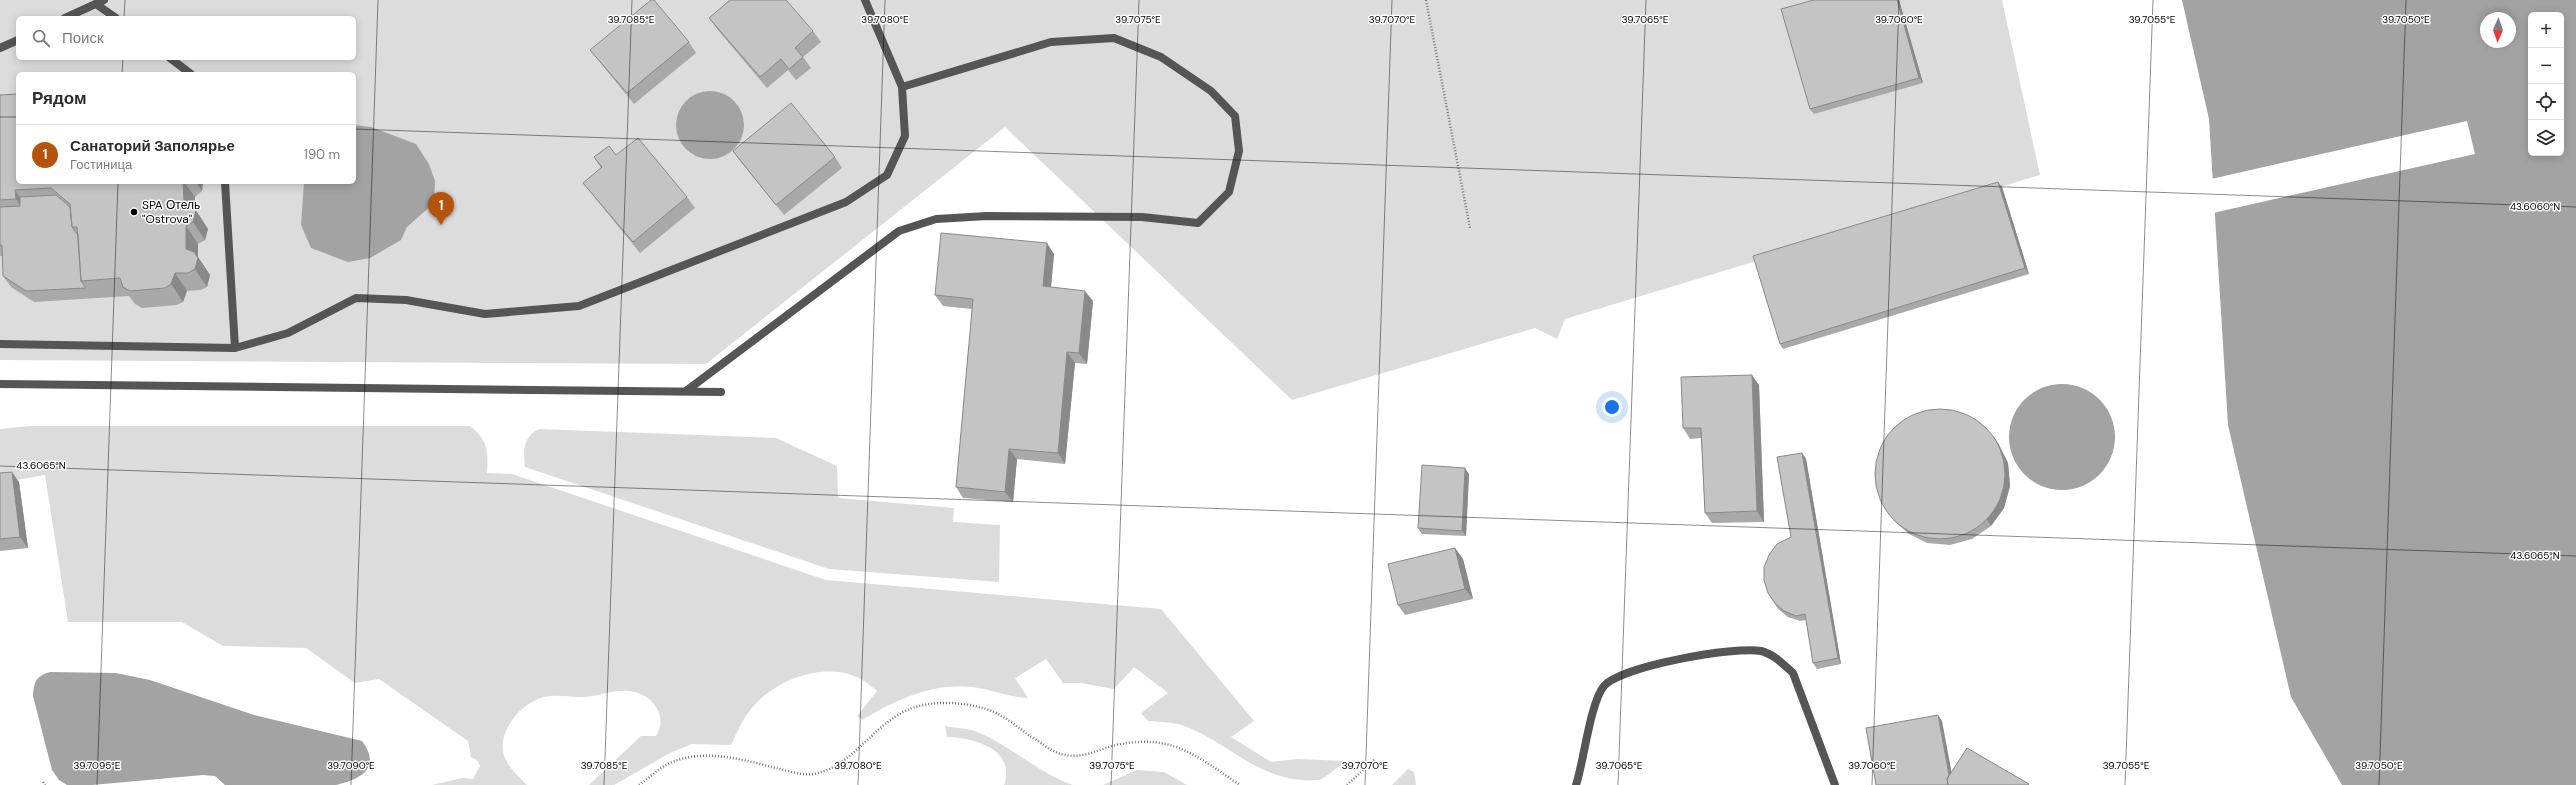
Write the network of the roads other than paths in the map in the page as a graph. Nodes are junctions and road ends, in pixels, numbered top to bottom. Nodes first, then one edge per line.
1 (865, 0) edge
2 (100, 2) edge
3 (69, 16) edge
4 (114, 16) edge
5 (16, 41) edge
6 (0, 48) edge
7 (173, 60) edge
8 (188, 72) edge
9 (902, 87) junction
10 (225, 184) edge
11 (0, 344) edge
12 (235, 348) junction
13 (0, 384) edge
14 (686, 391) junction
15 (721, 392) dead end
16 (1576, 785) edge
17 (1835, 785) edge

1 - 9 lane
2 - 3 lane
2 - 4 lane
5 - 6 lane
7 - 8 lane
9 - 12 lane
9 - 14 lane
10 - 12 lane
11 - 12 lane
13 - 14 lane
14 - 15 lane
16 - 17 lane

